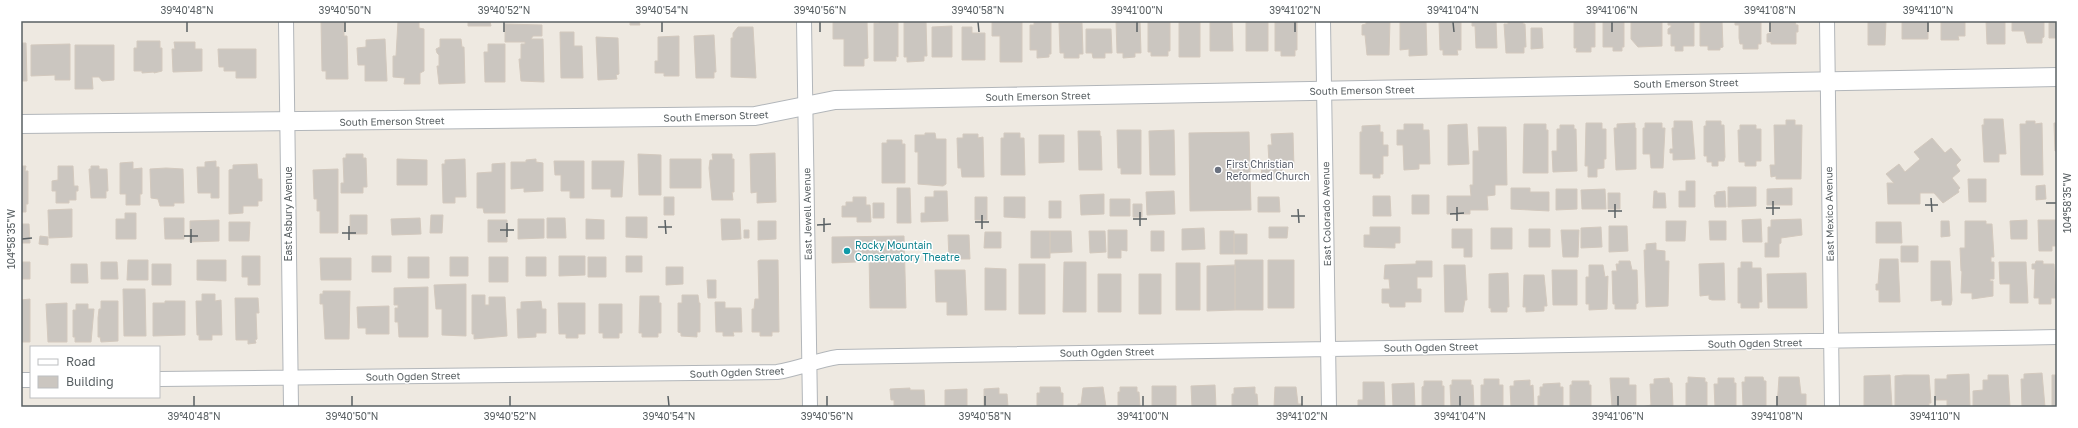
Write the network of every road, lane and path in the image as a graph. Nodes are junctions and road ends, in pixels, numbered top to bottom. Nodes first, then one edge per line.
1 (286, 21) edge
2 (804, 21) edge
3 (1323, 21) edge
4 (1827, 21) edge
5 (2057, 76) edge
6 (1828, 80) junction
7 (1324, 91) junction
8 (805, 105) junction
9 (288, 122) junction
10 (21, 124) edge
11 (2057, 337) edge
12 (1831, 342) junction
13 (1328, 349) junction
14 (810, 364) junction
15 (290, 378) junction
16 (160, 379) edge
17 (291, 407) edge
18 (810, 407) edge
19 (1328, 407) edge
20 (1832, 407) edge

1 - 9 street, East Asbury Avenue
2 - 8 street, East Jewell Avenue
3 - 7 street, East Colorado Avenue
4 - 6 street, East Mexico Avenue
5 - 6 street, South Emerson Street
6 - 7 street, South Emerson Street
6 - 12 street, East Mexico Avenue
7 - 8 street, South Emerson Street
7 - 13 street, East Colorado Avenue
8 - 9 street, South Emerson Street
8 - 14 street, East Jewell Avenue
9 - 10 street, South Emerson Street
9 - 15 street, East Asbury Avenue
11 - 12 street, South Ogden Street
12 - 13 street, South Ogden Street
12 - 20 street, East Mexico Avenue
13 - 14 street, South Ogden Street
13 - 19 street, East Colorado Avenue
14 - 15 street, South Ogden Street
14 - 18 street, East Jewell Avenue
15 - 16 street, South Ogden Street
15 - 17 street, East Asbury Avenue

